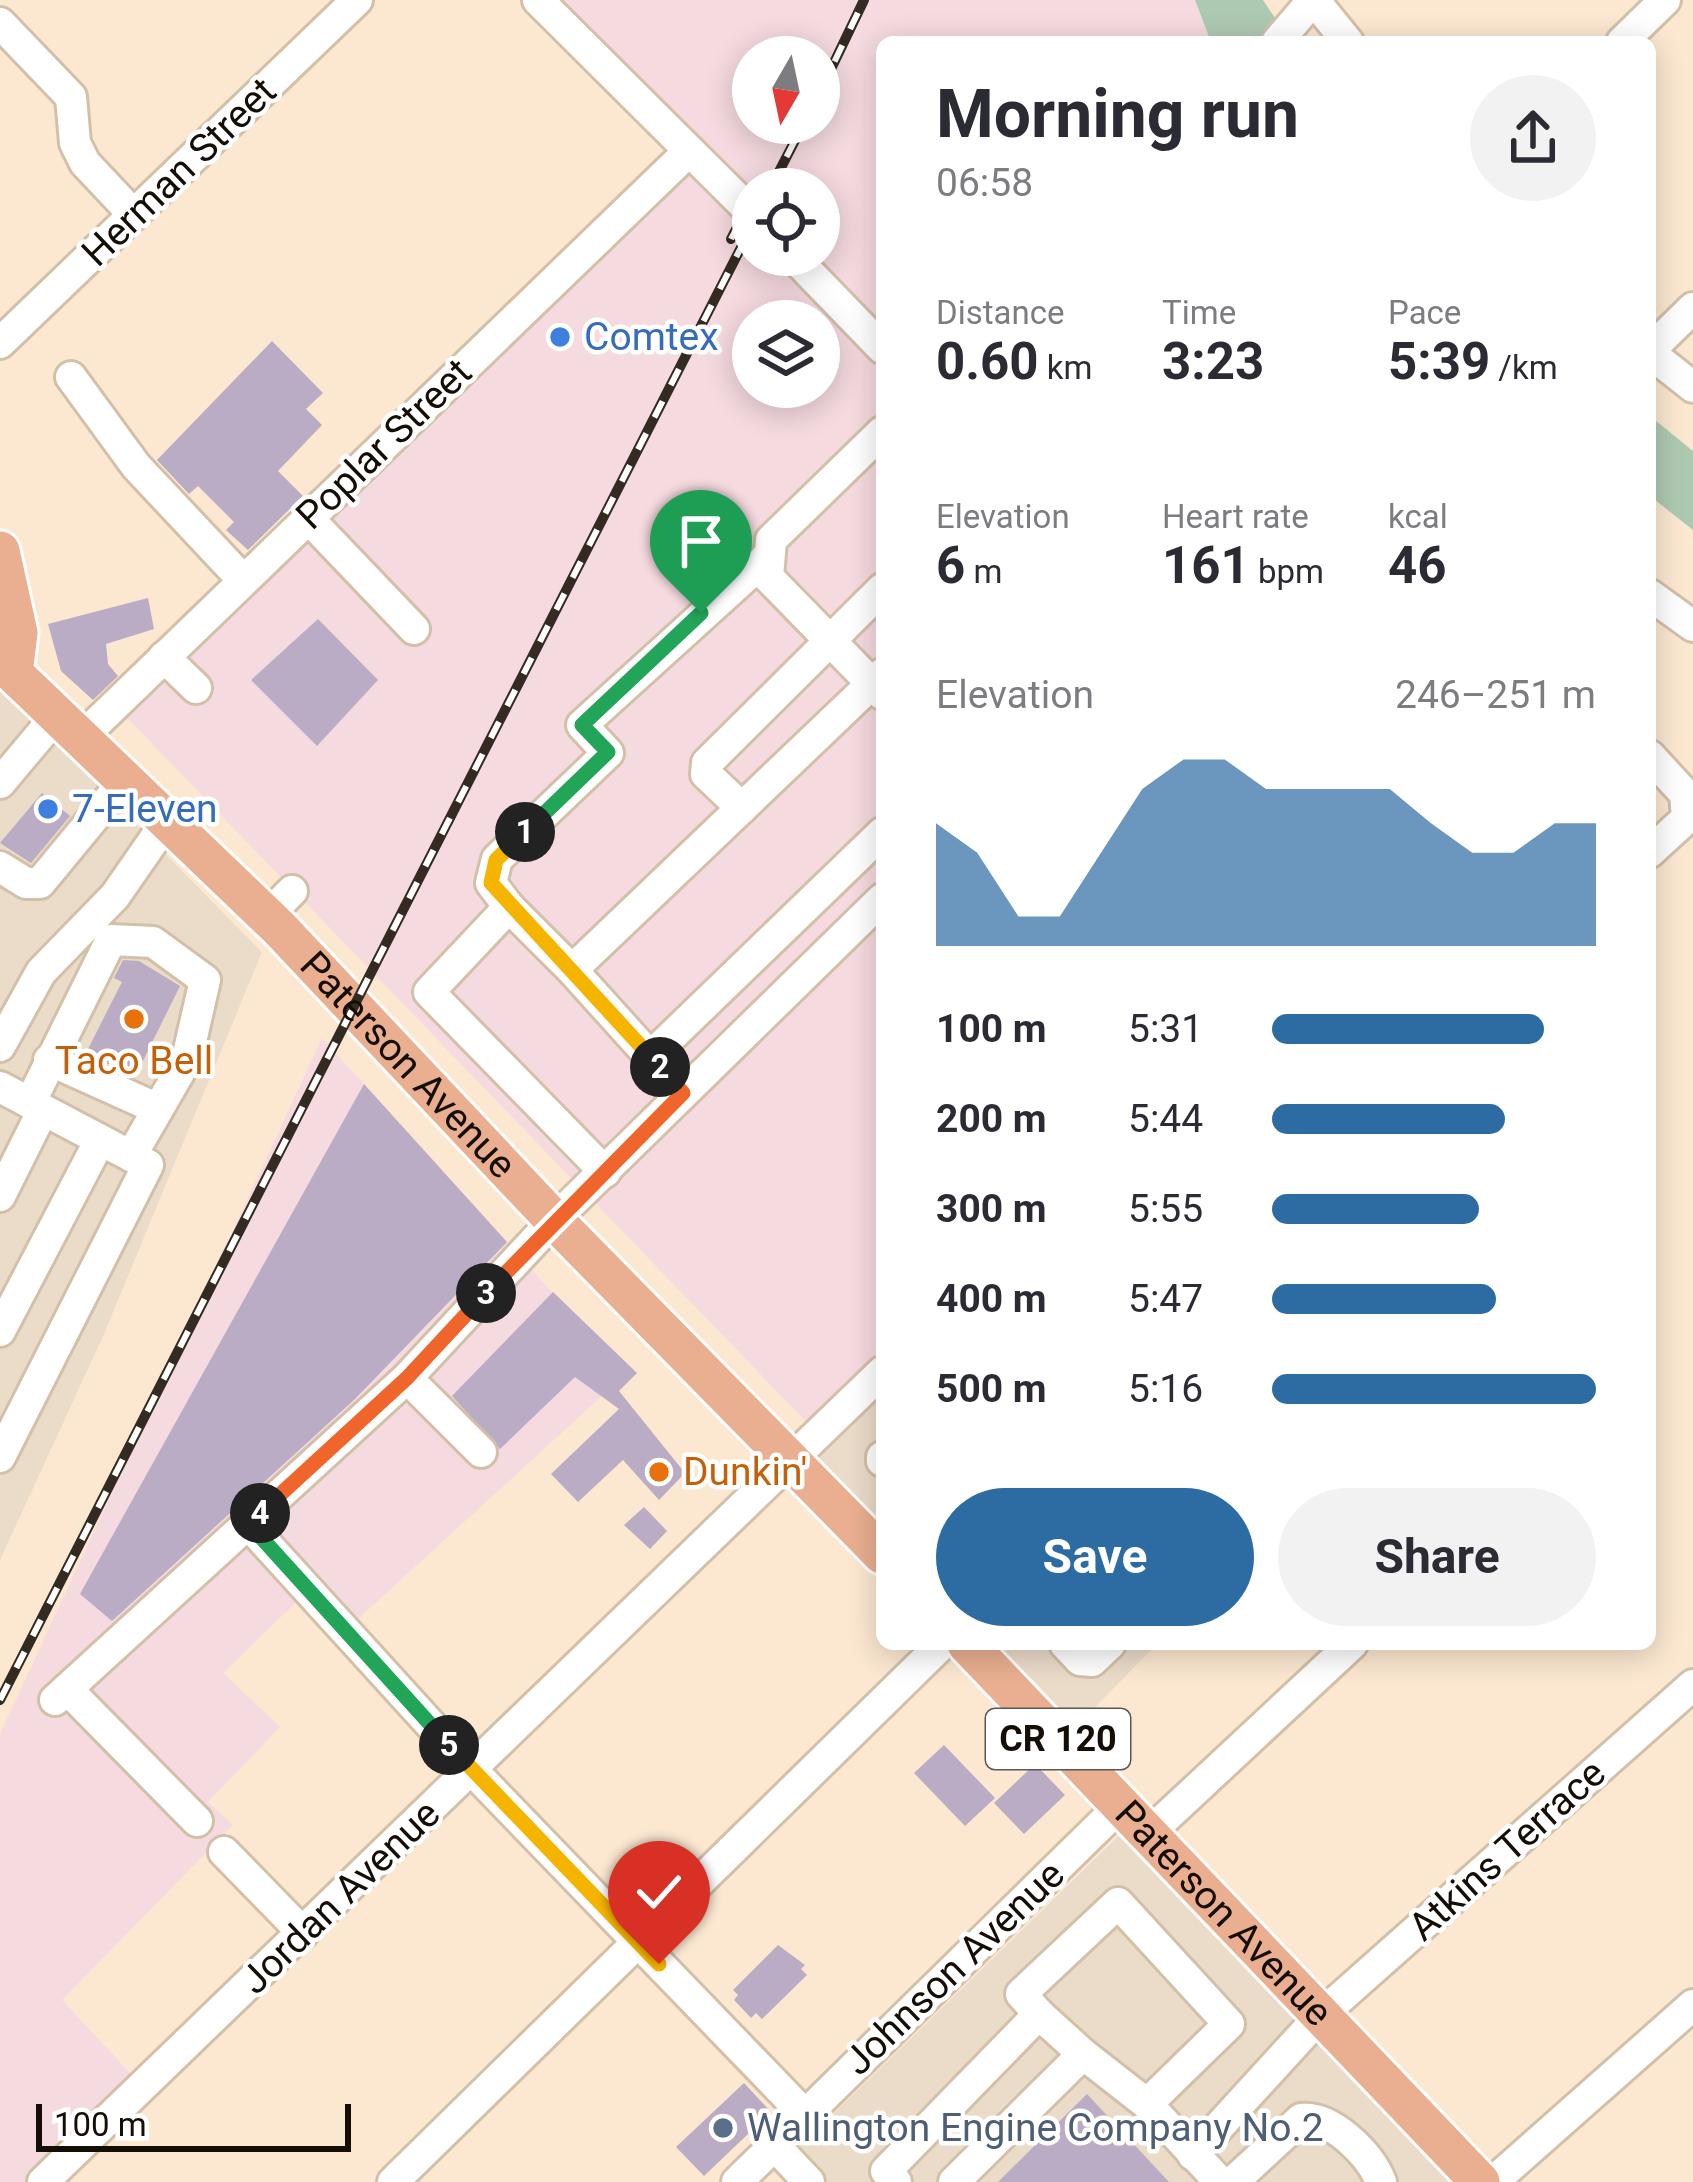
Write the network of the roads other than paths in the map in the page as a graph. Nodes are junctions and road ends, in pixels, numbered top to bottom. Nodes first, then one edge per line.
1 (357, 0) edge
2 (538, 0) edge
3 (1314, 0) edge
4 (1665, 0) edge
5 (0, 23) edge
6 (1282, 36) edge
7 (1343, 36) edge
8 (1628, 36) edge
9 (688, 152) junction
10 (732, 194) edge
11 (134, 215) junction
12 (812, 276) edge
13 (1693, 308) edge
14 (876, 342) edge
15 (0, 343) edge
16 (1656, 346) edge
17 (1656, 357) edge
18 (71, 377) dead end
19 (1693, 387) edge
20 (876, 438) edge
21 (308, 518) junction
22 (0, 551) edge
23 (765, 559) junction
24 (243, 580) junction
25 (876, 595) edge
26 (1656, 610) edge
27 (1693, 626) edge
28 (414, 628) dead end
29 (830, 640) junction
30 (164, 657) junction
31 (4, 672) edge
32 (876, 681) edge
33 (876, 687) edge
34 (196, 688) dead end
35 (70, 726) junction
36 (1656, 763) edge
37 (125, 780) junction
38 (0, 783) edge
39 (742, 808) junction
40 (166, 821) junction
41 (876, 839) edge
42 (1656, 846) edge
43 (0, 867) edge
44 (876, 905) edge
45 (509, 907) junction
46 (572, 970) junction
47 (0, 1046) edge
48 (650, 1057) junction
49 (49, 1060) junction
50 (0, 1088) edge
51 (683, 1093) junction
52 (37, 1107) junction
53 (158, 1109) junction
54 (100, 1140) junction
55 (131, 1156) junction
56 (605, 1172) junction
57 (0, 1196) edge
58 (554, 1220) junction
59 (0, 1330) edge
60 (407, 1378) junction
61 (876, 1378) edge
62 (481, 1452) dead end
63 (0, 1457) edge
64 (792, 1460) junction
65 (248, 1523) junction
66 (876, 1548) edge
67 (936, 1650) edge
68 (974, 1650) edge
69 (1070, 1650) edge
70 (1104, 1650) edge
71 (1345, 1650) edge
72 (1693, 1685) edge
73 (472, 1770) junction
74 (1135, 1820) junction
75 (197, 1821) dead end
76 (224, 1852) dead end
77 (302, 1933) junction
78 (640, 1943) junction
79 (1693, 2005) edge
80 (1039, 2014) junction
81 (1322, 2015) junction
82 (1083, 2054) junction
83 (1148, 2104) junction
84 (805, 2114) junction
85 (775, 2146) junction
86 (1193, 2155) junction
87 (43, 2182) edge
88 (394, 2182) edge
89 (737, 2182) edge
90 (809, 2182) edge
91 (896, 2182) edge
92 (954, 2182) edge
93 (1220, 2182) edge
94 (1233, 2182) edge
95 (1381, 2182) edge
96 (1480, 2182) edge
97 (1493, 2182) edge

1 - 11 street, Herman Street
2 - 9 street
3 - 6 street
3 - 7 street
4 - 8 street
5 - 11 street
9 - 10 street
9 - 21 street, Poplar Street
11 - 15 street, Herman Street
12 - 14 street
13 - 16 street
17 - 19 street
18 - 24 street
20 - 23 street
21 - 24 street, Poplar Street
21 - 28 street
22 - 31 main road, Paterson Avenue
23 - 29 street
23 - 45 street
24 - 30 street, Poplar Street
25 - 29 street
26 - 27 street
29 - 32 street
29 - 39 street
30 - 34 street
30 - 35 street, Poplar Street
31 - 35 main road, Paterson Avenue
33 - 39 street
35 - 37 main road, Paterson Avenue
35 - 38 street, Poplar Street
36 - 42 street
37 - 40 main road, Paterson Avenue
37 - 43 street
39 - 46 street
40 - 47 street
40 - 58 main road, Paterson Avenue
41 - 48 street
44 - 51 street
45 - 46 street
45 - 56 street
46 - 48 street
48 - 51 street
49 - 52 street
49 - 53 street
49 - 53 street
50 - 52 street
51 - 56 street
52 - 54 street
52 - 57 street
53 - 55 street
54 - 55 street
54 - 59 street
55 - 63 street
56 - 58 street
58 - 60 street
58 - 64 main road, Paterson Avenue
60 - 62 street
60 - 65 street
61 - 64 street, Jordan Avenue
64 - 66 main road, Paterson Avenue
64 - 73 street, Jordan Avenue
65 - 73 street
65 - 75 street
67 - 78 street
68 - 74 main road, Paterson Avenue / CR 120
69 - 70 street
71 - 74 street, Johnson Avenue
72 - 81 street, Atkins Terrace
73 - 77 street, Jordan Avenue
73 - 78 street
74 - 81 main road, Paterson Avenue / CR 120
74 - 84 street, Johnson Avenue
76 - 77 street
77 - 87 street, Jordan Avenue
78 - 84 street
78 - 88 street
79 - 97 street
80 - 82 street
80 - 83 street
80 - 91 street
81 - 86 street, Atkins Terrace
81 - 96 main road, Paterson Avenue / CR 120
82 - 83 street
82 - 92 street
83 - 86 street
84 - 85 street, Johnson Avenue
85 - 89 street, Johnson Avenue
85 - 90 street
86 - 93 street
94 - 95 street

